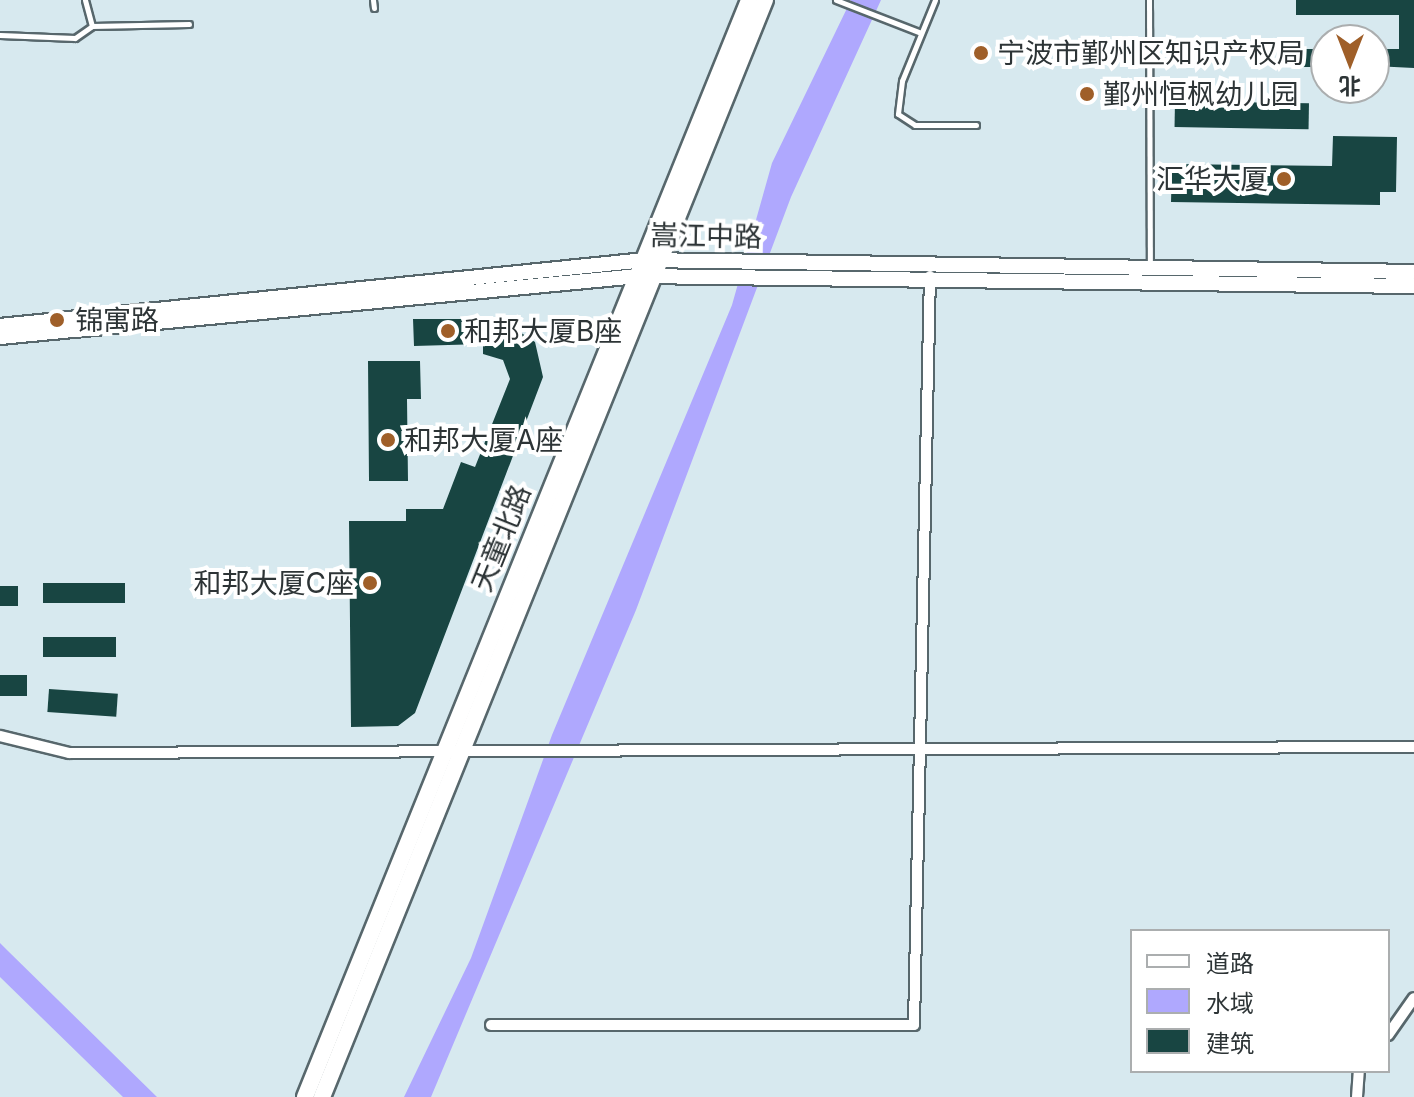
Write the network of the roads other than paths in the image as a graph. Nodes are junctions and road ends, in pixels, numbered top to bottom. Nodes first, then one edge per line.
1 (85, 0) edge
2 (373, 0) edge
3 (749, 0) edge
4 (765, 0) edge
5 (836, 0) edge
6 (935, 0) edge
7 (1149, 0) edge
8 (374, 8) dead end
9 (189, 24) dead end
10 (92, 26) junction
11 (921, 33) junction
12 (0, 35) edge
13 (976, 125) dead end
14 (642, 268) junction
15 (660, 268) junction
16 (1150, 268) junction
17 (1414, 272) edge
18 (930, 273) junction
19 (1414, 286) edge
20 (0, 326) edge
21 (0, 337) edge
22 (0, 736) edge
23 (918, 746) junction
24 (1414, 747) edge
25 (450, 749) junction
26 (386, 912) junction
27 (1414, 998) edge
28 (491, 1025) dead end
29 (1390, 1032) edge
30 (1359, 1073) edge
31 (305, 1097) edge
32 (322, 1097) edge
33 (1357, 1097) edge

1 - 10 lane
2 - 8 lane
3 - 14 main road, 天童北路
4 - 15 main road
5 - 11 lane
6 - 11 lane
7 - 16 lane
9 - 10 lane
10 - 12 lane
11 - 13 lane
14 - 15 main road, 嵩江中路
14 - 20 main road, 嵩江中路
14 - 21 main road, 嵩江中路
14 - 25 main road, 天童北路
15 - 18 main road, 嵩江中路
15 - 18 main road, 嵩江中路
15 - 25 main road
16 - 17 main road, 嵩江中路
16 - 18 main road, 嵩江中路
18 - 19 main road, 嵩江中路
18 - 23 street
22 - 25 street
23 - 24 street
23 - 25 street
23 - 28 street
25 - 26 main road, 天童北路
25 - 26 main road, 天童北路
26 - 31 main road, 天童北路
26 - 32 main road, 天童北路
27 - 29 street
30 - 33 street

